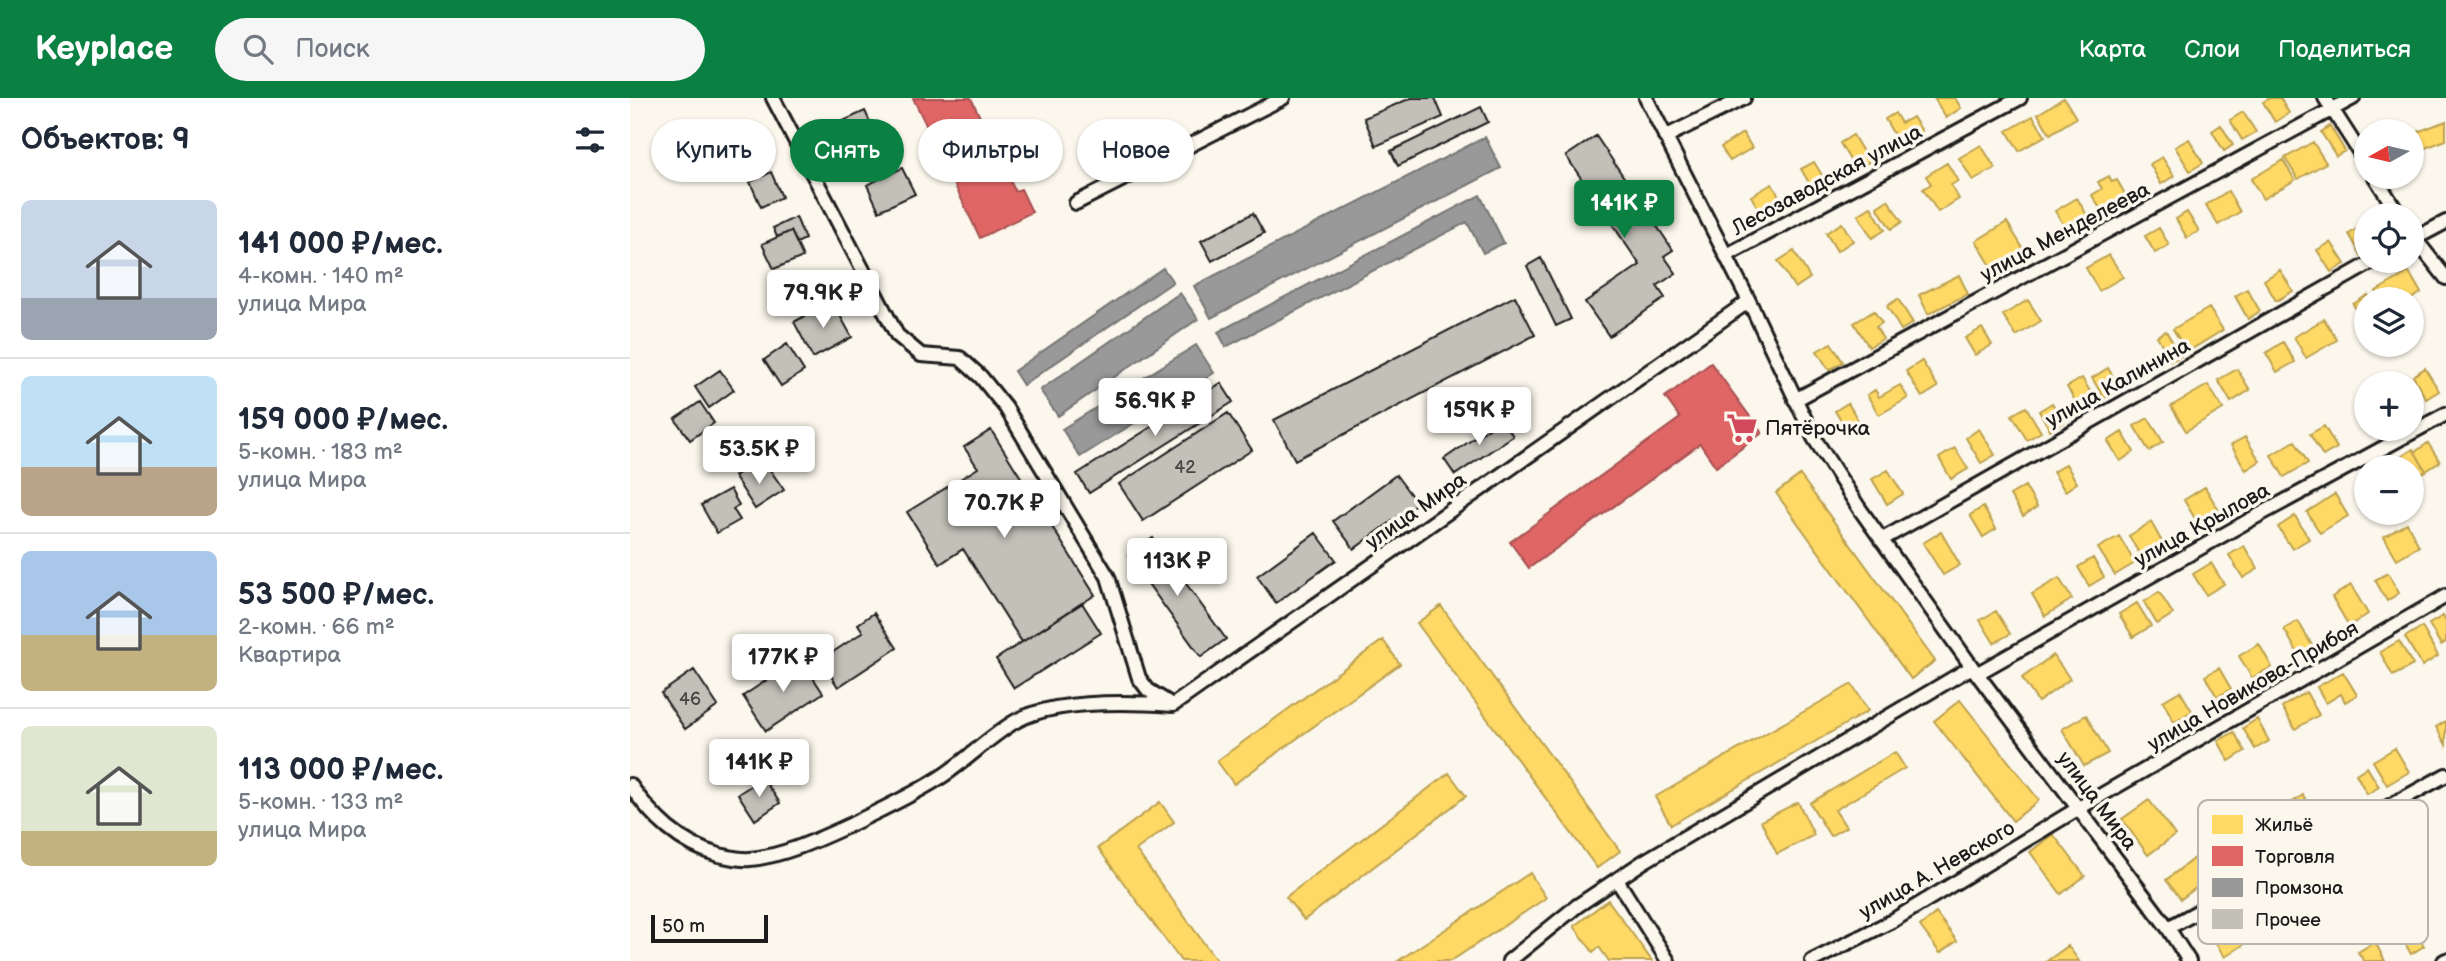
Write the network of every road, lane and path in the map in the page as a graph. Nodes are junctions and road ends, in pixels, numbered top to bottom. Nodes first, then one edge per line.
1 (773, 98) edge
2 (1283, 98) edge
3 (1646, 98) edge
4 (1744, 98) edge
5 (2020, 98) edge
6 (2353, 98) edge
7 (2329, 103) edge
8 (1665, 137) junction
9 (2354, 143) edge
10 (1076, 203) dead end
11 (2446, 222) edge
12 (2424, 232) edge
13 (2424, 252) edge
14 (1727, 255) junction
15 (2354, 272) edge
16 (2446, 278) edge
17 (1749, 301) junction
18 (1795, 400) junction
19 (2446, 414) edge
20 (1881, 540) junction
21 (2446, 596) edge
22 (1975, 670) junction
23 (1173, 705) junction
24 (2446, 775) edge
25 (630, 785) edge
26 (2401, 800) edge
27 (2079, 808) junction
28 (1617, 880) junction
29 (2198, 911) edge
30 (2168, 928) junction
31 (1509, 961) edge
32 (1668, 961) edge
33 (1812, 961) edge
34 (2189, 961) edge

1 - 23 street
2 - 10 street
3 - 8 street, улица Мира
4 - 8 street
5 - 14 street, Лесозаводская улица
6 - 7 street, улица Менделеева
7 - 9 street
7 - 18 street, улица Менделеева
8 - 14 street, улица Мира
11 - 12 street
13 - 16 street
14 - 17 street, улица Мира
15 - 20 street, улица Калинина
17 - 18 street, улица Мира
17 - 23 street, улица Мира
18 - 20 street, улица Мира
19 - 22 street, улица Крылова
20 - 22 street, улица Мира
21 - 27 street, улица Новикова-Прибоя
22 - 27 street, улица Мира
22 - 28 street
23 - 25 street
24 - 26 street
27 - 30 street, улица Мира
27 - 33 street, улица А. Невского
28 - 31 street
28 - 32 street
29 - 30 street
30 - 34 street, улица Мира

